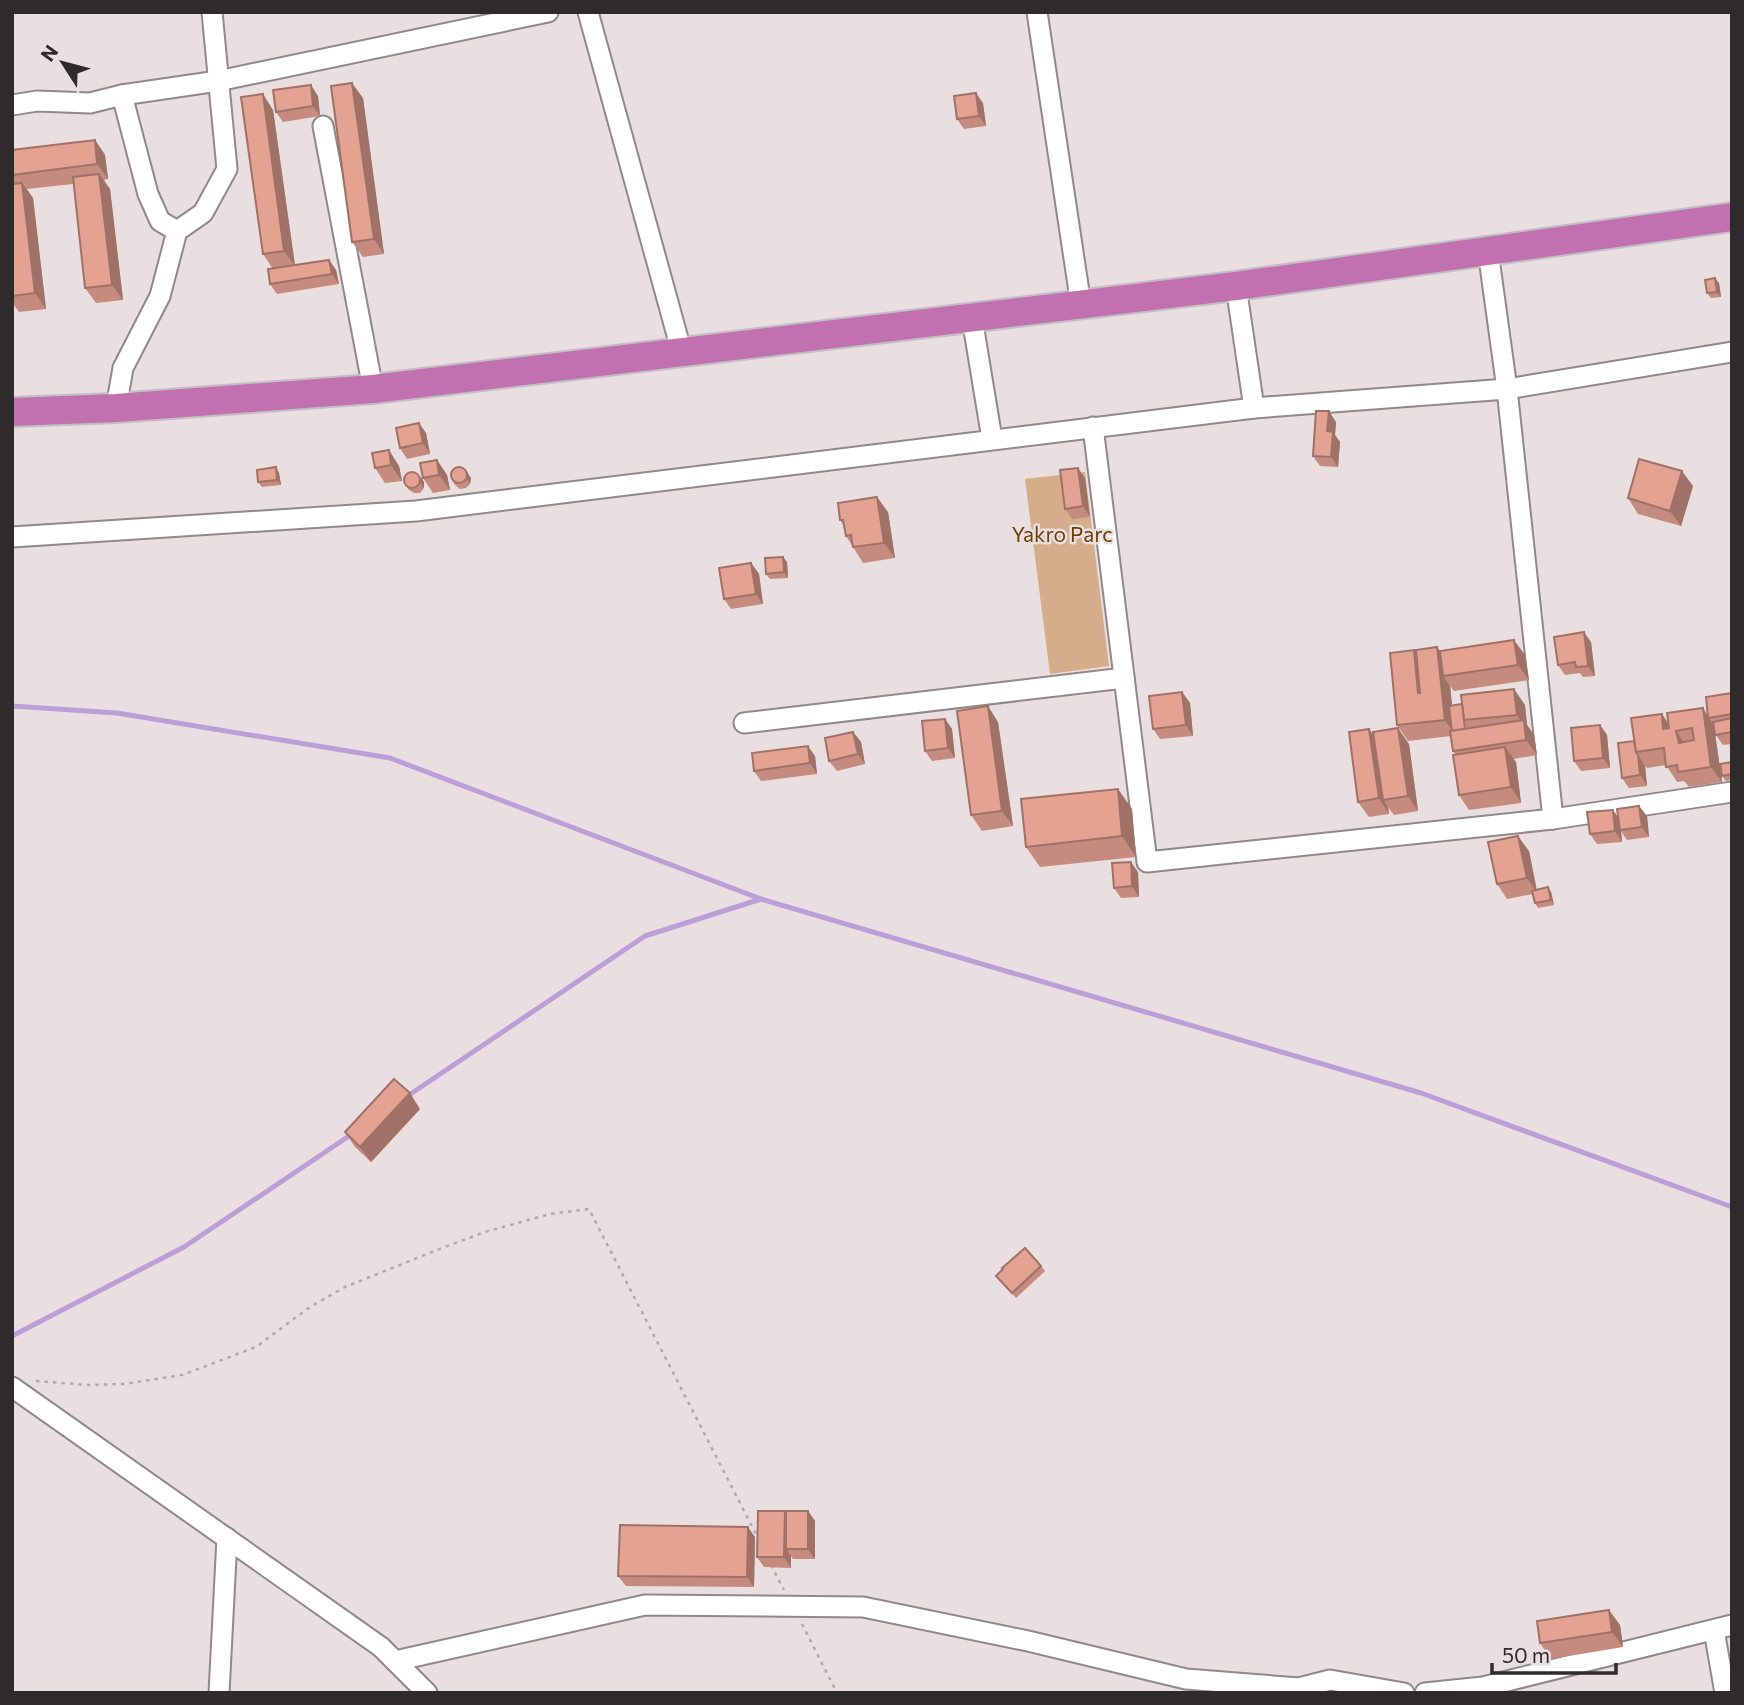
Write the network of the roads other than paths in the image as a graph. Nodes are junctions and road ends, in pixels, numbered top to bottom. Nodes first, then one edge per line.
1 (212, 12) edge
2 (548, 12) edge
3 (588, 12) edge
4 (1037, 12) edge
5 (218, 81) junction
6 (122, 95) junction
7 (12, 105) edge
8 (323, 126) dead end
9 (1732, 218) edge
10 (177, 231) junction
11 (1488, 251) junction
12 (1236, 286) junction
13 (1081, 305) junction
14 (972, 317) junction
15 (1732, 352) edge
16 (682, 353) junction
17 (373, 389) junction
18 (1507, 389) junction
19 (116, 408) junction
20 (1254, 408) junction
21 (12, 412) edge
22 (1093, 427) junction
23 (992, 439) junction
24 (12, 537) edge
25 (1124, 678) junction
26 (744, 723) dead end
27 (1732, 792) edge
28 (1553, 819) junction
29 (12, 1387) edge
30 (227, 1538) junction
31 (1723, 1628) edge
32 (395, 1661) junction
33 (1304, 1690) edge
34 (219, 1693) edge
35 (428, 1693) edge
36 (1404, 1693) edge
37 (1425, 1693) edge
38 (1725, 1693) edge

1 - 5 street
2 - 5 street
3 - 16 street
4 - 13 street
5 - 6 street
5 - 10 street
6 - 7 street
6 - 10 street
8 - 17 street
9 - 11 highway
10 - 19 street
11 - 12 highway
11 - 18 street
12 - 13 highway
12 - 20 street
13 - 14 highway
14 - 16 highway
14 - 23 street
15 - 18 street
16 - 17 highway
17 - 19 highway
18 - 20 street
18 - 28 street
19 - 21 highway
20 - 22 street
22 - 23 street
22 - 25 street
23 - 24 street
25 - 26 street
25 - 28 street
27 - 28 street
29 - 30 street
30 - 32 street
30 - 34 street
31 - 37 street
31 - 38 street
32 - 33 street
32 - 35 street
33 - 36 street

